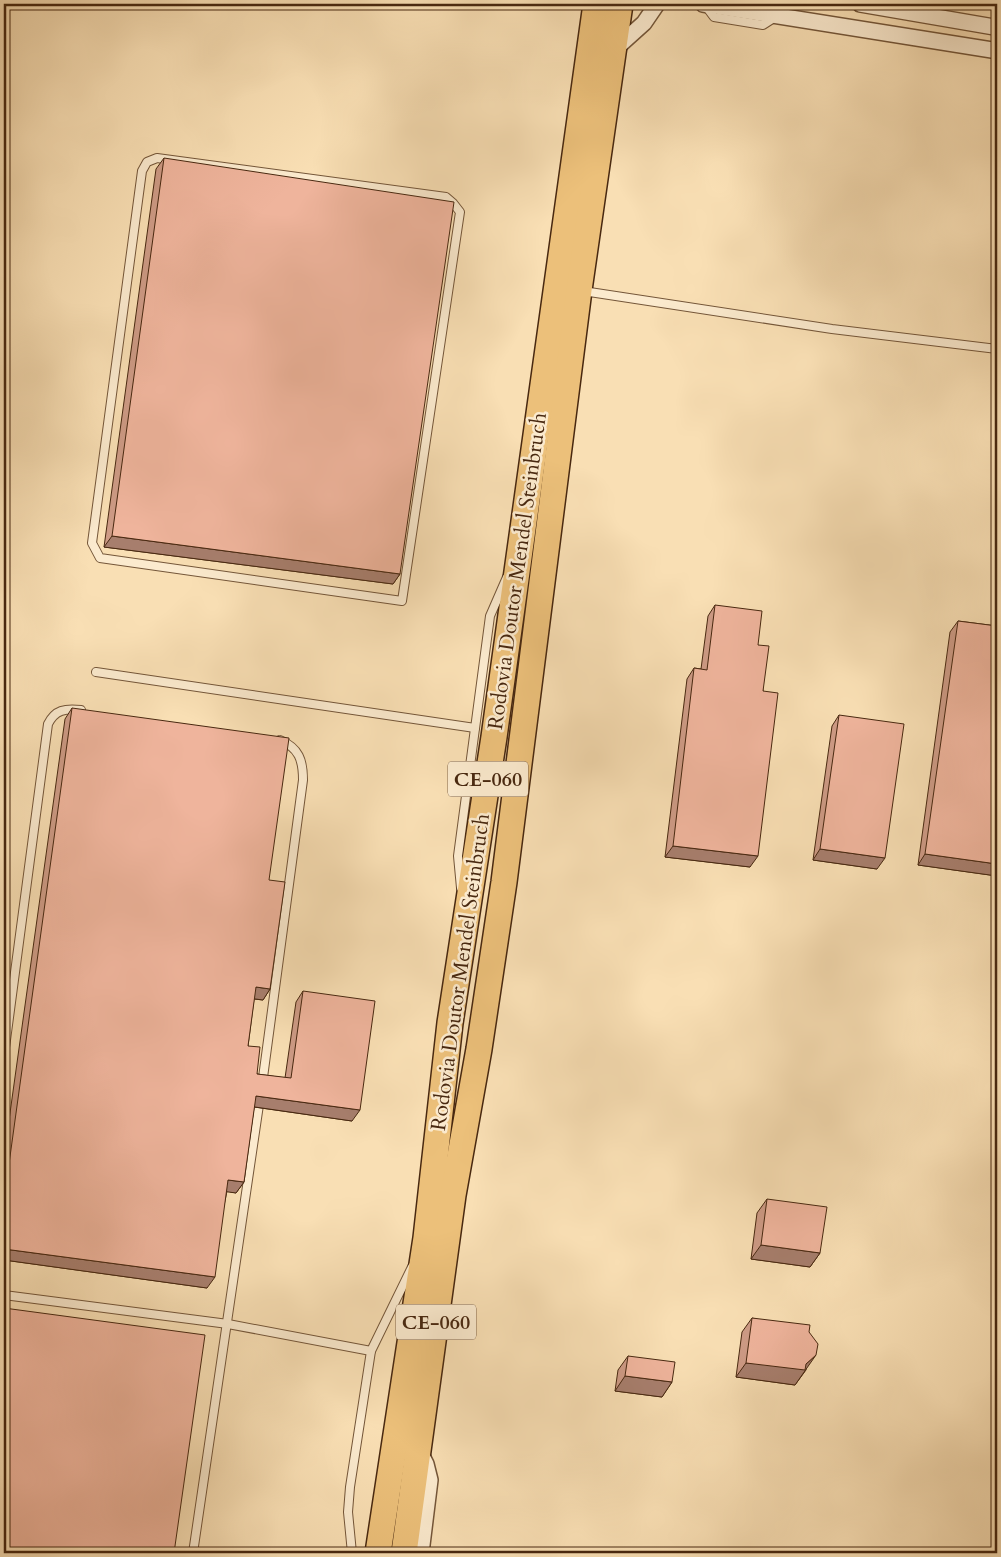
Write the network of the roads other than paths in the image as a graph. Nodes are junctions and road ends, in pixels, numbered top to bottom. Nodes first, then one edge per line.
1 (596, 4) edge
2 (620, 4) edge
3 (657, 4) edge
4 (704, 4) edge
5 (860, 4) edge
6 (776, 10) edge
7 (996, 25) edge
8 (613, 51) junction
9 (995, 55) edge
10 (578, 290) junction
11 (997, 349) edge
12 (520, 554) junction
13 (402, 602) joint
14 (96, 672) dead end
15 (90, 711) edge
16 (476, 728) junction
17 (271, 738) edge
18 (467, 912) junction
19 (4, 1055) edge
20 (426, 1238) junction
21 (4, 1296) edge
22 (228, 1324) junction
23 (371, 1351) junction
24 (418, 1450) junction
25 (193, 1553) edge
26 (352, 1553) edge
27 (378, 1553) edge
28 (404, 1553) edge
29 (421, 1553) edge

1 - 12 highway, Rodovia Doutor Mendel Steinbruch / CE-060
2 - 8 highway, Rodovia Doutor Mendel Steinbruch / CE-060
3 - 8 street
4 - 6 street
5 - 7 street
6 - 9 street
7 - 9 street
8 - 10 highway, Rodovia Doutor Mendel Steinbruch / CE-060
10 - 11 lane
10 - 24 highway, Rodovia Doutor Mendel Steinbruch / CE-060
12 - 16 lane
12 - 18 highway, Rodovia Doutor Mendel Steinbruch / CE-060
13 - 13 lane
14 - 16 lane
15 - 19 lane
16 - 18 lane
17 - 22 lane
18 - 20 highway, Rodovia Doutor Mendel Steinbruch / CE-060
20 - 23 lane
20 - 27 highway, Rodovia Doutor Mendel Steinbruch / CE-060
21 - 22 lane
22 - 23 lane
22 - 25 lane
23 - 26 lane
24 - 28 highway, Rodovia Doutor Mendel Steinbruch / CE-060
24 - 29 street

